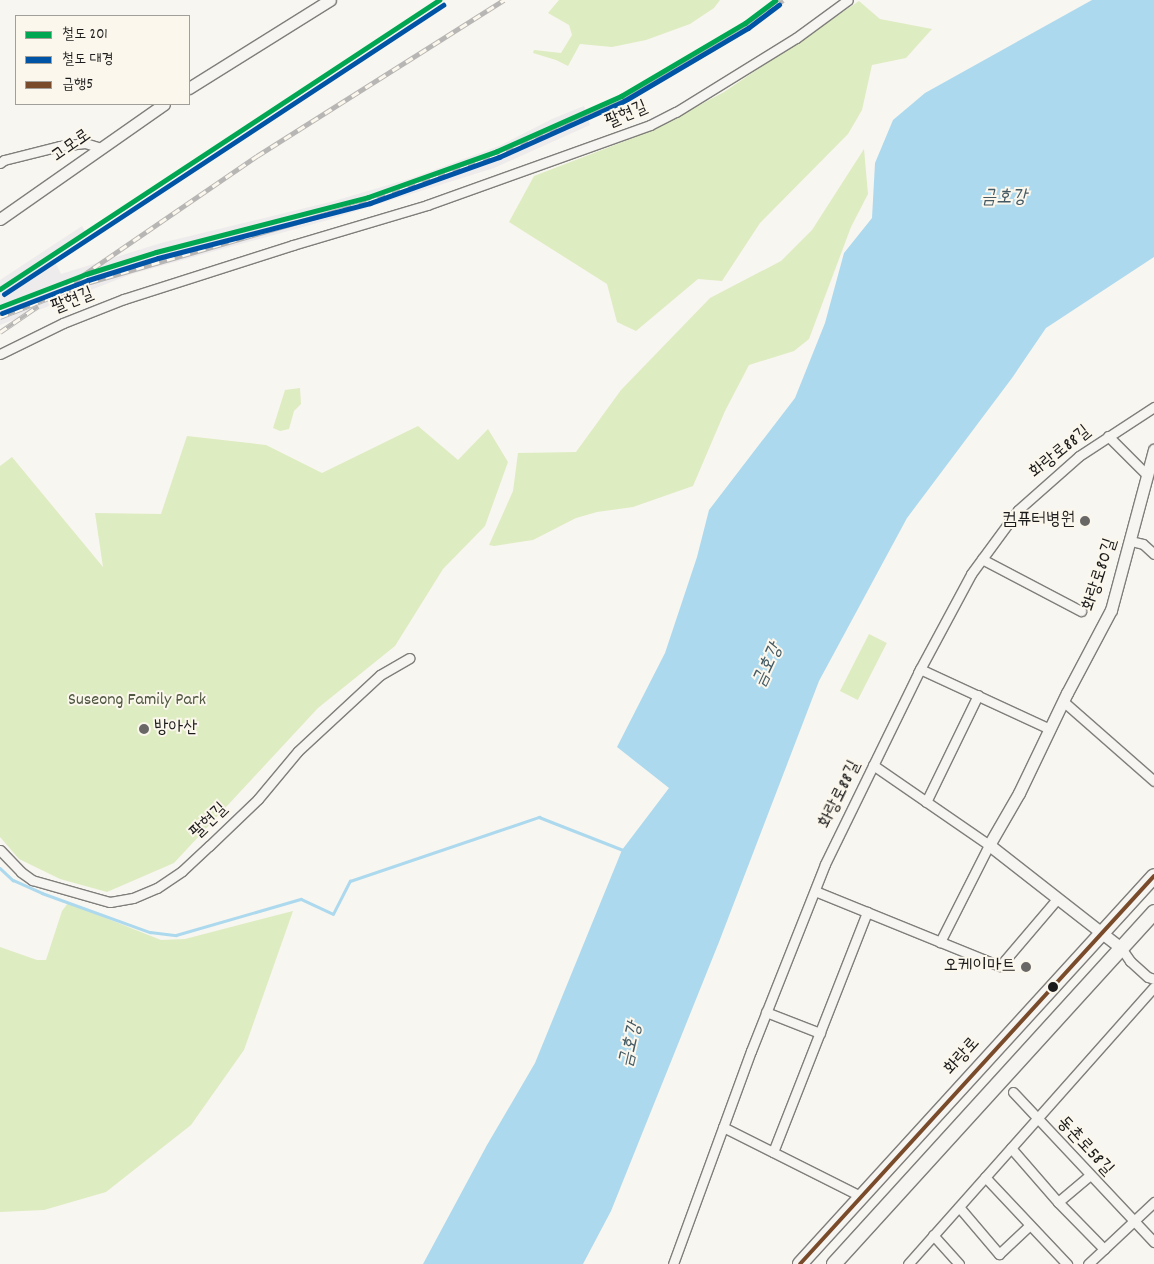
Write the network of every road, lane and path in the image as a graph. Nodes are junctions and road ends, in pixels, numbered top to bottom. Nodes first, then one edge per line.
1 (330, 0) edge
2 (848, 0) edge
3 (190, 87) edge
4 (163, 105) edge
5 (101, 148) junction
6 (0, 163) edge
7 (0, 219) edge
8 (0, 354) edge
9 (1154, 407) edge
10 (1108, 436) junction
11 (1154, 450) edge
12 (1146, 478) junction
13 (1131, 541) junction
14 (1154, 554) edge
15 (982, 559) junction
16 (1082, 611) dead end
17 (410, 658) dead end
18 (920, 669) junction
19 (978, 696) junction
20 (1063, 701) junction
21 (1050, 729) junction
22 (873, 765) junction
23 (1154, 781) edge
24 (926, 802) junction
25 (989, 845) junction
26 (0, 850) edge
27 (1154, 876) edge
28 (815, 891) junction
29 (1057, 898) junction
30 (867, 912) junction
31 (1154, 912) edge
32 (1102, 933) junction
33 (940, 942) junction
34 (1121, 948) junction
35 (1154, 979) edge
36 (1154, 986) edge
37 (766, 1012) junction
38 (820, 1033) junction
39 (1012, 1092) dead end
40 (1037, 1120) junction
41 (723, 1127) junction
42 (1012, 1148) junction
43 (773, 1152) junction
44 (1089, 1176) junction
45 (985, 1177) junction
46 (862, 1197) junction
47 (1058, 1202) junction
48 (1154, 1202) edge
49 (959, 1207) junction
50 (1132, 1222) junction
51 (1030, 1225) junction
52 (933, 1235) junction
53 (1154, 1242) edge
54 (1104, 1249) junction
55 (672, 1264) edge
56 (800, 1264) edge
57 (834, 1264) edge
58 (908, 1264) edge
59 (959, 1264) edge
60 (1067, 1264) edge
61 (1088, 1264) edge

1 - 3 street
2 - 8 street, 팔현길
4 - 5 street, 고모로
5 - 6 street
5 - 7 street, 고모로
9 - 10 street, 화랑로88길
10 - 12 street
10 - 15 street, 화랑로88길
11 - 12 street, 화랑로80길
12 - 13 street, 화랑로80길
13 - 14 street
13 - 20 street, 화랑로80길
15 - 16 street
15 - 18 street, 화랑로88길
17 - 26 street, 팔현길
18 - 19 street
18 - 22 street, 화랑로88길
19 - 21 street
19 - 24 street
20 - 21 street, 화랑로80길
20 - 23 street
21 - 25 street, 화랑로80길
22 - 24 street
22 - 28 street, 화랑로88길
24 - 25 street
25 - 29 street
25 - 33 street, 화랑로80길
27 - 32 main road, 화랑로
28 - 30 street
28 - 37 street, 화랑로88길
29 - 32 street
29 - 33 street
30 - 33 street
30 - 38 street
31 - 34 main road
32 - 34 street
32 - 46 main road, 화랑로
34 - 35 street
34 - 57 main road
36 - 40 street
37 - 38 street
37 - 41 street, 화랑로88길
38 - 43 street
39 - 40 street
40 - 42 street, 동촌로58길
40 - 44 street, 동촌로58길
41 - 43 street
41 - 55 street, 화랑로88길
42 - 45 street, 동촌로58길
42 - 47 street
43 - 46 street
44 - 47 street
44 - 50 street, 동촌로58길
45 - 49 street, 동촌로58길
45 - 51 street
46 - 56 main road, 화랑로
47 - 54 street
48 - 50 street
49 - 51 street
49 - 52 street, 동촌로58길
50 - 53 street, 동촌로58길
50 - 54 street
51 - 60 street
52 - 58 street, 동촌로58길
52 - 59 street
54 - 61 street

